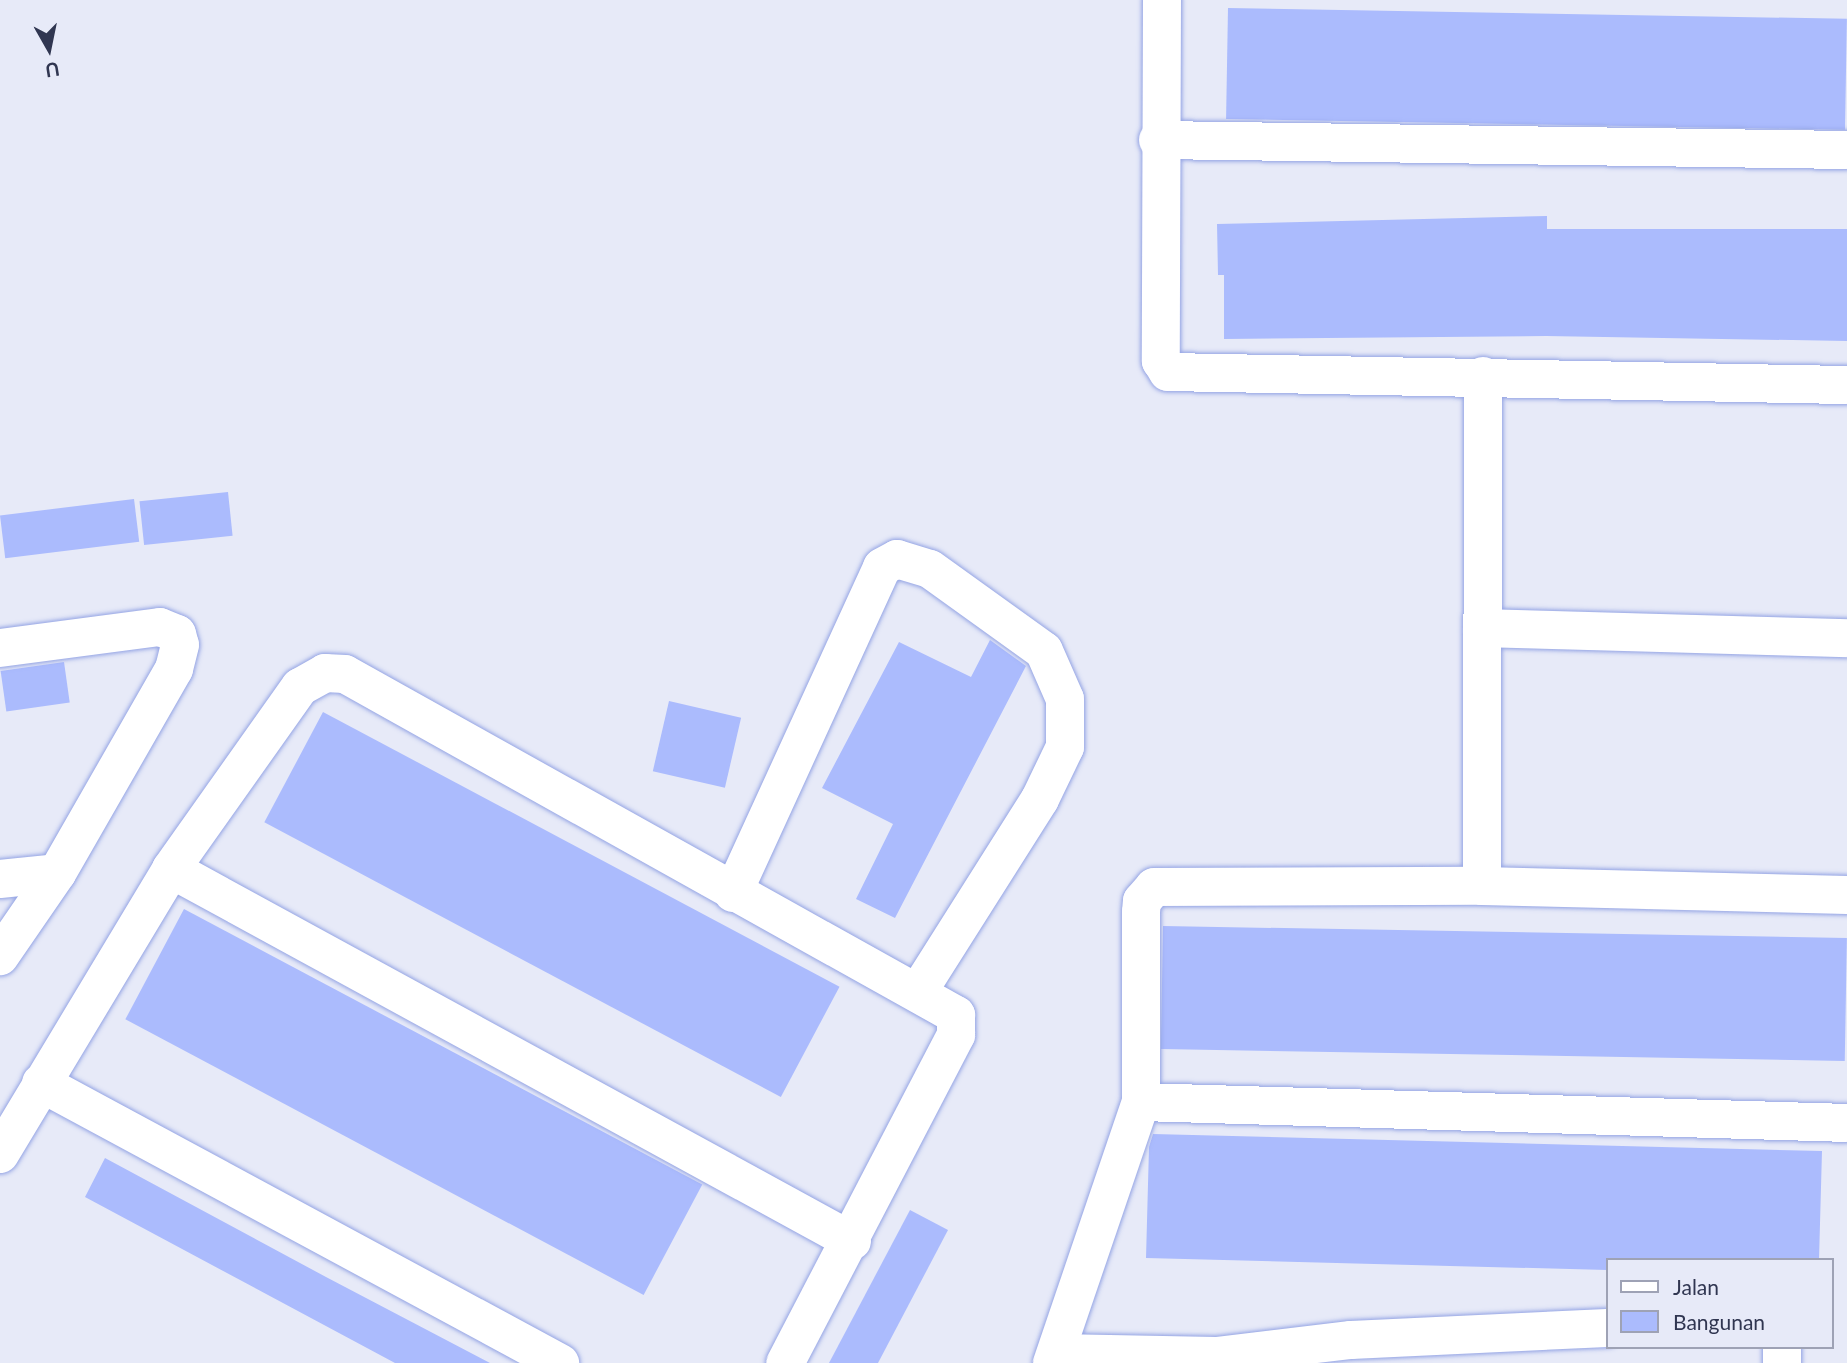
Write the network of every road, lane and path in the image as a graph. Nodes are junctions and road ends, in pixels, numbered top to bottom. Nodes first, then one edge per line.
1 (1162, 0) edge
2 (1158, 140) junction
3 (1847, 150) edge
4 (1483, 376) junction
5 (1847, 384) edge
6 (1482, 628) junction
7 (1847, 638) edge
8 (0, 648) edge
9 (171, 869) junction
10 (57, 873) junction
11 (0, 879) edge
12 (1482, 886) junction
13 (733, 893) junction
14 (1847, 895) edge
15 (0, 956) edge
16 (918, 992) junction
17 (41, 1083) junction
18 (1141, 1102) junction
19 (1847, 1123) edge
20 (0, 1154) edge
21 (852, 1241) junction
22 (1605, 1328) edge
23 (1054, 1358) edge
24 (1226, 1359) edge
25 (560, 1363) edge
26 (785, 1363) edge

1 - 2 street
2 - 3 street
2 - 4 street
4 - 5 street
4 - 6 street
6 - 7 street
6 - 12 street
8 - 10 street
9 - 13 street
9 - 17 street
9 - 21 street
10 - 11 street
10 - 15 street
12 - 14 street
12 - 18 street
13 - 16 street
13 - 16 street
16 - 21 street
17 - 20 street
17 - 25 street
18 - 19 street
18 - 23 street
21 - 26 street
22 - 24 street
23 - 24 street

